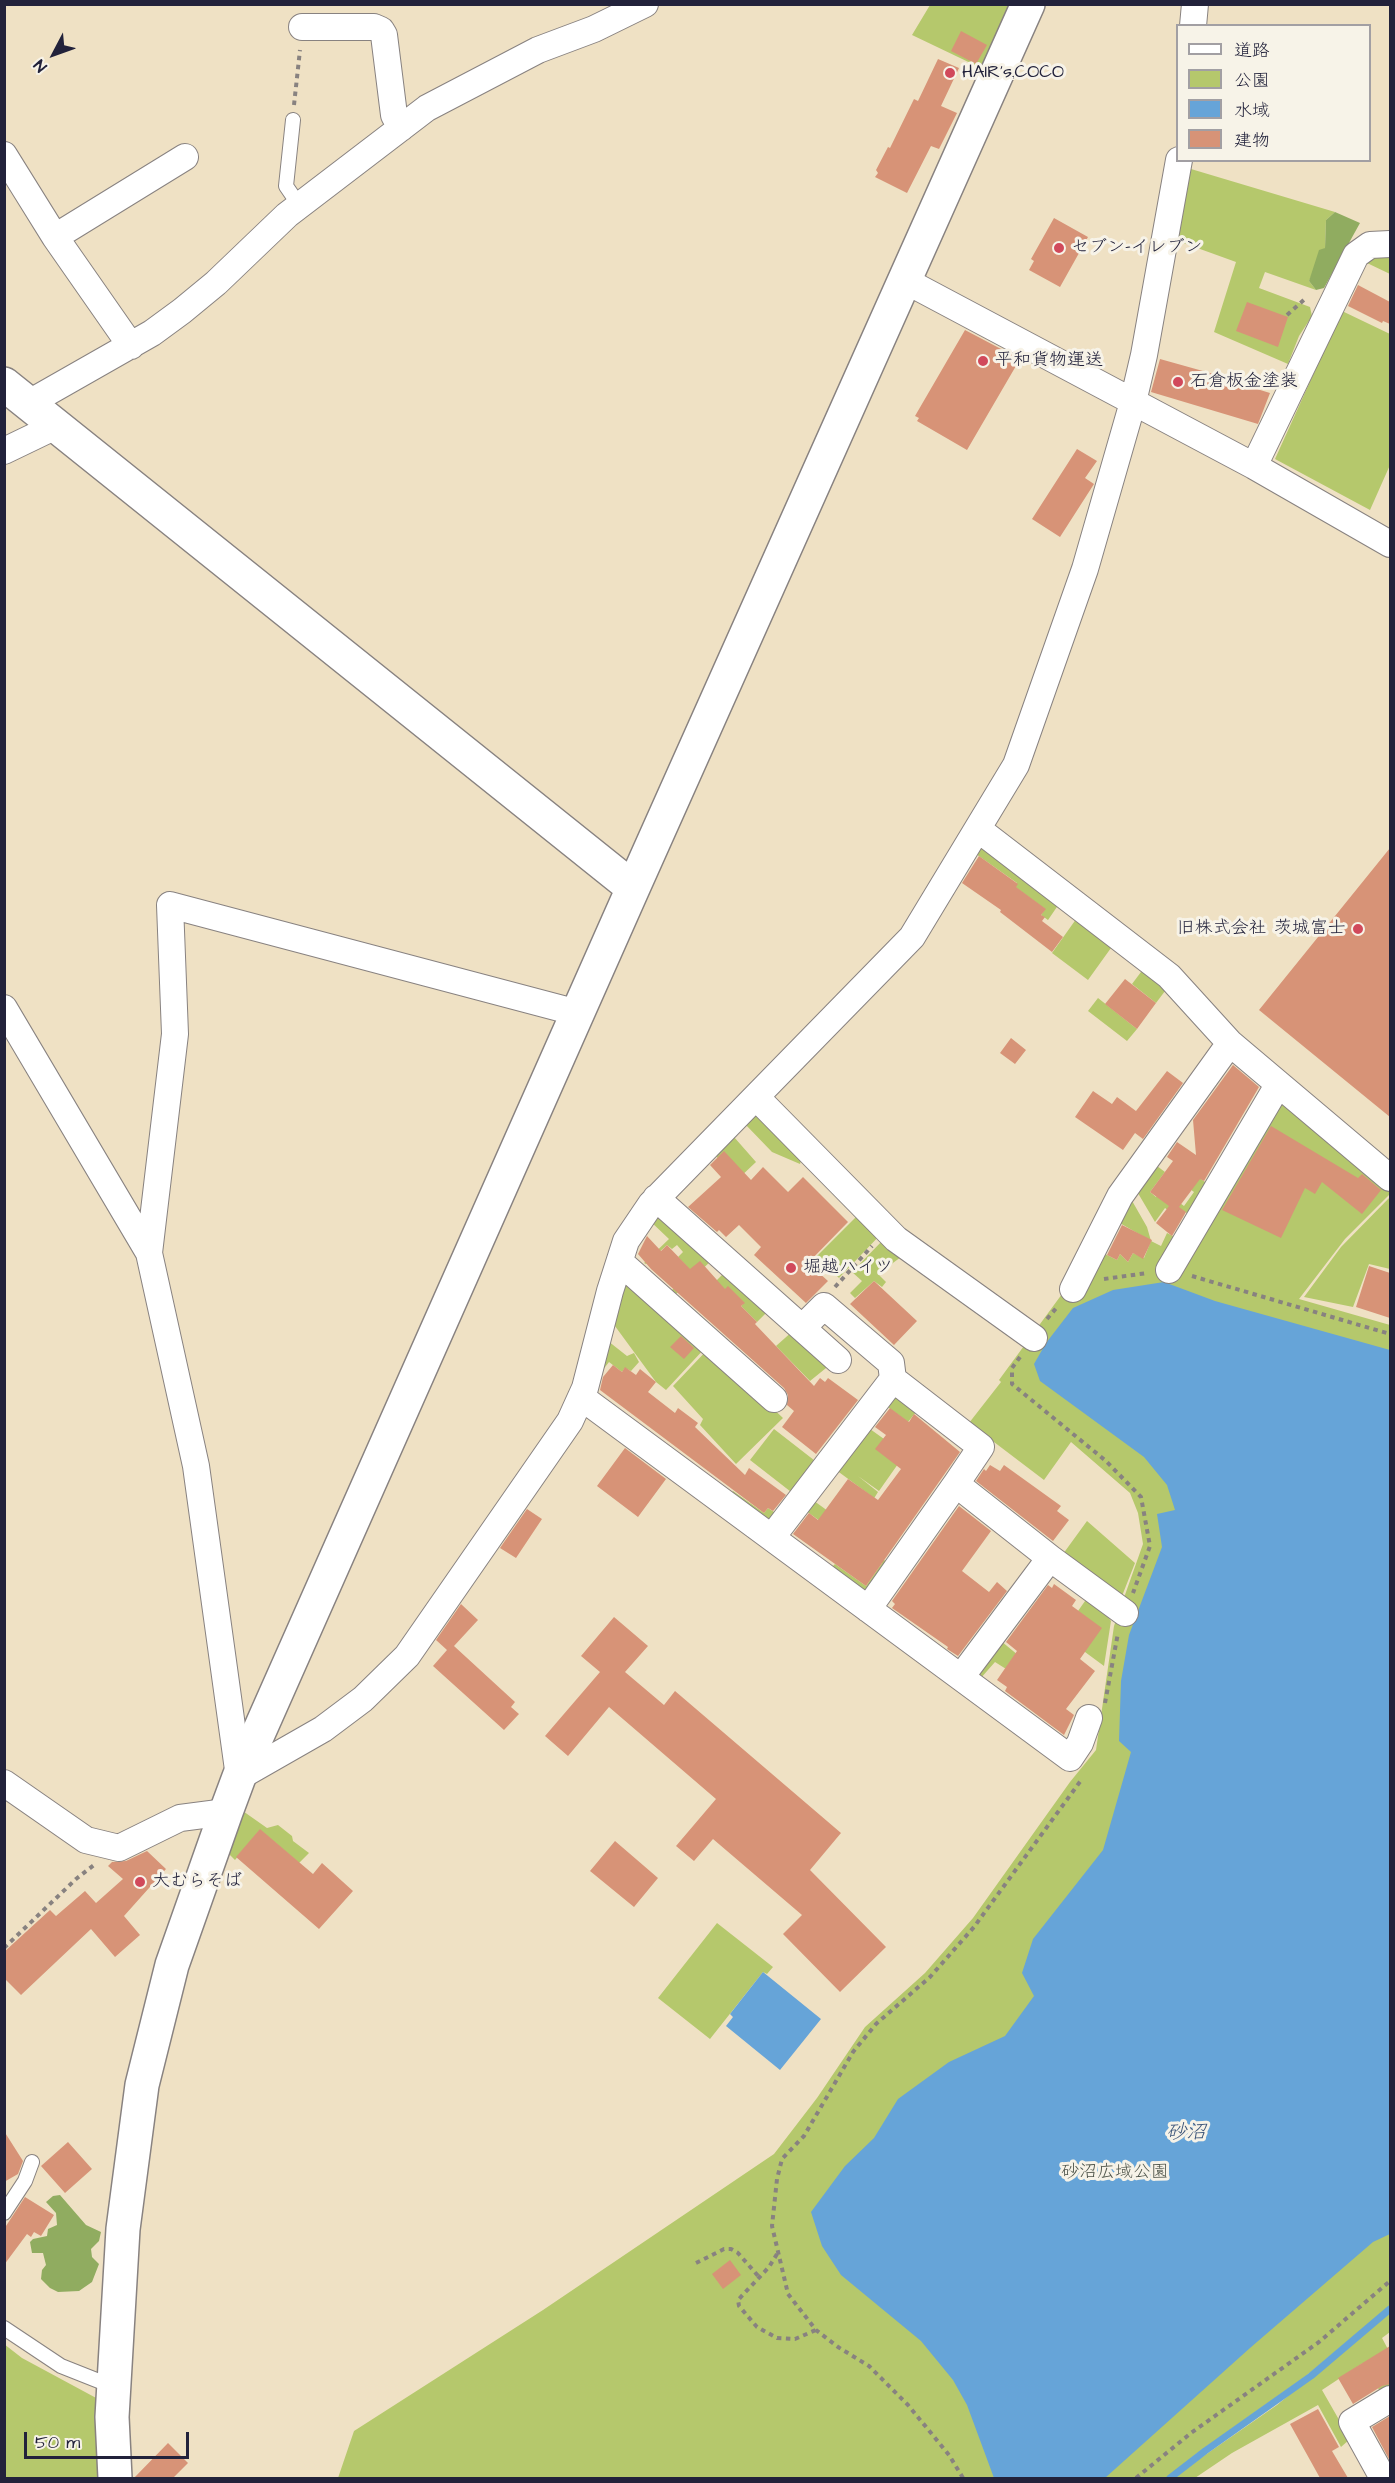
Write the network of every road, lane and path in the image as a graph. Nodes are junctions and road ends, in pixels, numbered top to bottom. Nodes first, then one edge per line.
1 (645, 4) edge
2 (1028, 4) edge
3 (1195, 4) edge
4 (1193, 24) edge
5 (302, 27) joint
6 (293, 120) joint
7 (400, 128) junction
8 (4, 155) edge
9 (185, 158) dead end
10 (1179, 162) edge
11 (299, 205) junction
12 (55, 237) junction
13 (1390, 244) edge
14 (906, 281) junction
15 (1306, 298) dead end
16 (1287, 315) dead end
17 (131, 346) junction
18 (17, 394) edge
19 (1133, 402) junction
20 (58, 425) junction
21 (4, 451) edge
22 (1254, 466) junction
23 (1390, 544) edge
24 (978, 830) junction
25 (633, 888) junction
26 (4, 1008) edge
27 (578, 1013) junction
28 (1230, 1043) junction
29 (1278, 1085) junction
30 (756, 1097) junction
31 (1390, 1178) edge
32 (656, 1198) junction
33 (887, 1230) junction
34 (149, 1253) junction
35 (620, 1262) junction
36 (1169, 1269) junction
37 (1072, 1289) junction
38 (824, 1306) junction
39 (802, 1328) junction
40 (1390, 1334) edge
41 (1034, 1338) junction
42 (838, 1360) dead end
43 (893, 1379) junction
44 (581, 1396) junction
45 (774, 1399) dead end
46 (956, 1484) junction
47 (772, 1537) junction
48 (1050, 1558) junction
49 (868, 1609) junction
50 (1125, 1613) junction
51 (961, 1677) junction
52 (1097, 1713) joint
53 (1079, 1765) junction
54 (239, 1777) junction
55 (4, 1783) edge
56 (226, 1812) junction
57 (119, 1848) junction
58 (4, 1948) edge
59 (32, 2162) dead end
60 (4, 2213) edge
61 (778, 2251) junction
62 (696, 2263) dead end
63 (759, 2277) junction
64 (1390, 2281) edge
65 (4, 2328) edge
66 (816, 2330) junction
67 (114, 2387) junction
68 (1390, 2399) edge
69 (115, 2478) edge
70 (963, 2478) edge
71 (1136, 2478) edge
72 (1383, 2478) edge

1 - 7 street
2 - 14 street
3 - 4 street
5 - 6 path
5 - 7 street
6 - 11 lane
7 - 11 street
8 - 12 street
9 - 12 street
10 - 19 street
11 - 17 street
12 - 17 street
13 - 22 street
14 - 19 street
14 - 25 street
15 - 16 path
17 - 18 street
18 - 20 street
19 - 22 street
19 - 24 street
20 - 21 street
20 - 25 street
22 - 23 street
24 - 28 street
24 - 30 street
25 - 27 street
26 - 34 street
27 - 34 street
27 - 54 street
28 - 29 street
28 - 37 street
29 - 31 street
29 - 36 street
30 - 32 street
30 - 33 street
32 - 35 street
32 - 39 street
33 - 38 path
33 - 41 street
34 - 54 street
35 - 44 street
35 - 45 street
36 - 37 path
36 - 40 path
37 - 41 path
38 - 39 street
38 - 43 street
39 - 42 street
41 - 50 path
43 - 46 street
43 - 47 street
44 - 47 street
44 - 54 street
46 - 48 street
46 - 49 street
47 - 49 street
48 - 50 street
48 - 51 street
49 - 51 street
50 - 52 path
51 - 53 street
52 - 53 street
53 - 61 path
54 - 56 street
55 - 57 street
56 - 57 street
56 - 67 street
57 - 58 path
59 - 60 lane
61 - 63 path
61 - 66 path
62 - 63 path
63 - 66 path
64 - 71 path
65 - 67 lane
66 - 70 path
67 - 69 street
68 - 72 street

